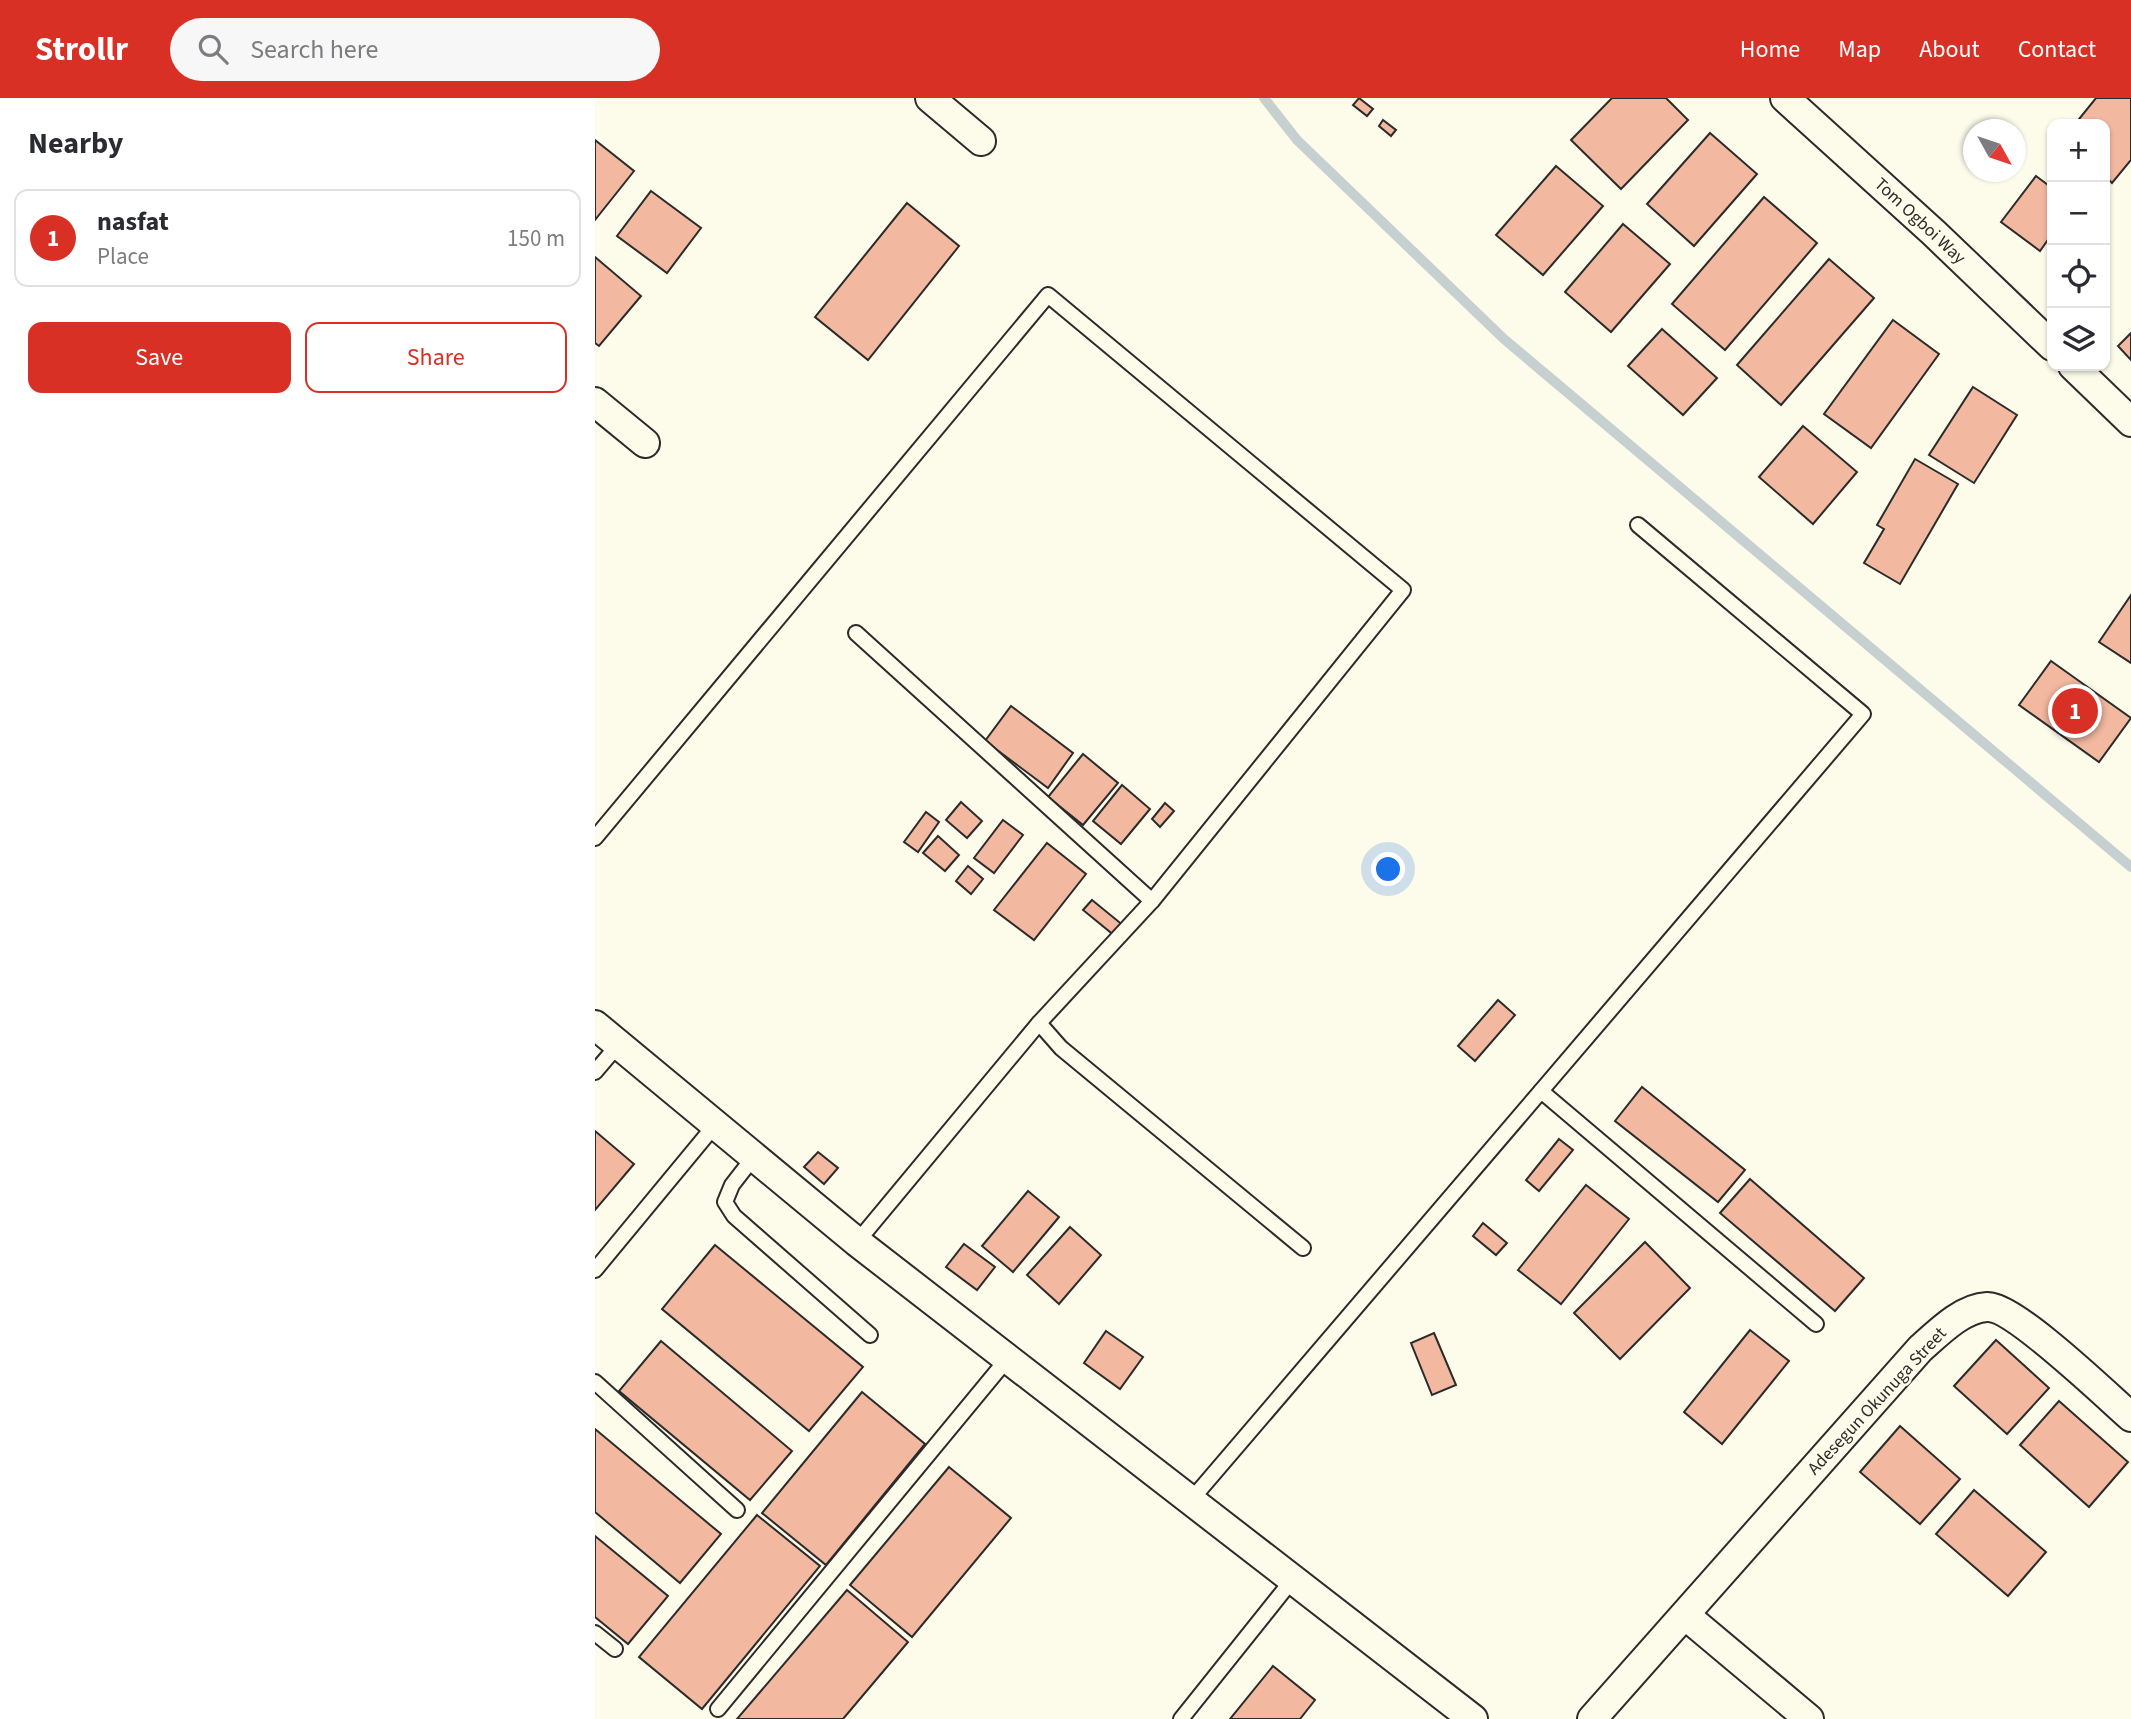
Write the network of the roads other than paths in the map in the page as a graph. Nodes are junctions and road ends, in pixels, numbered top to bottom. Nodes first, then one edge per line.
1 (930, 98) edge
2 (1785, 98) edge
3 (981, 141) dead end
4 (2047, 341) edge
5 (2078, 371) edge
6 (595, 402) edge
7 (2131, 422) edge
8 (645, 443) dead end
9 (1638, 524) dead end
10 (856, 634) dead end
11 (595, 838) edge
12 (1152, 901) junction
13 (1039, 1023) junction
14 (595, 1025) edge
15 (618, 1045) junction
16 (595, 1072) edge
17 (1541, 1091) junction
18 (715, 1125) junction
19 (753, 1158) junction
20 (857, 1242) junction
21 (1303, 1248) dead end
22 (595, 1270) edge
23 (1817, 1324) dead end
24 (870, 1335) dead end
25 (1008, 1358) junction
26 (595, 1382) edge
27 (2131, 1417) edge
28 (1192, 1499) junction
29 (737, 1510) dead end
30 (1293, 1579) junction
31 (1685, 1615) junction
32 (595, 1633) edge
33 (615, 1649) dead end
34 (718, 1710) dead end
35 (1181, 1719) edge
36 (1473, 1719) edge
37 (1592, 1719) edge
38 (1809, 1719) edge

1 - 3 street
2 - 4 street, Tom Ogboi Way
5 - 7 street
6 - 8 street
9 - 17 lane
10 - 12 lane
11 - 12 lane
12 - 13 lane
13 - 20 lane
13 - 21 lane
14 - 15 street
15 - 16 lane
15 - 18 street
17 - 23 lane
17 - 28 lane
18 - 19 street
18 - 22 lane
19 - 20 street
19 - 24 lane
20 - 25 street
25 - 28 street
25 - 34 lane
26 - 29 lane
27 - 31 street, Adesegun Okunuga Street
28 - 30 street
30 - 35 lane
30 - 36 street
31 - 37 street, Adesegun Okunuga Street
31 - 38 street
32 - 33 lane

